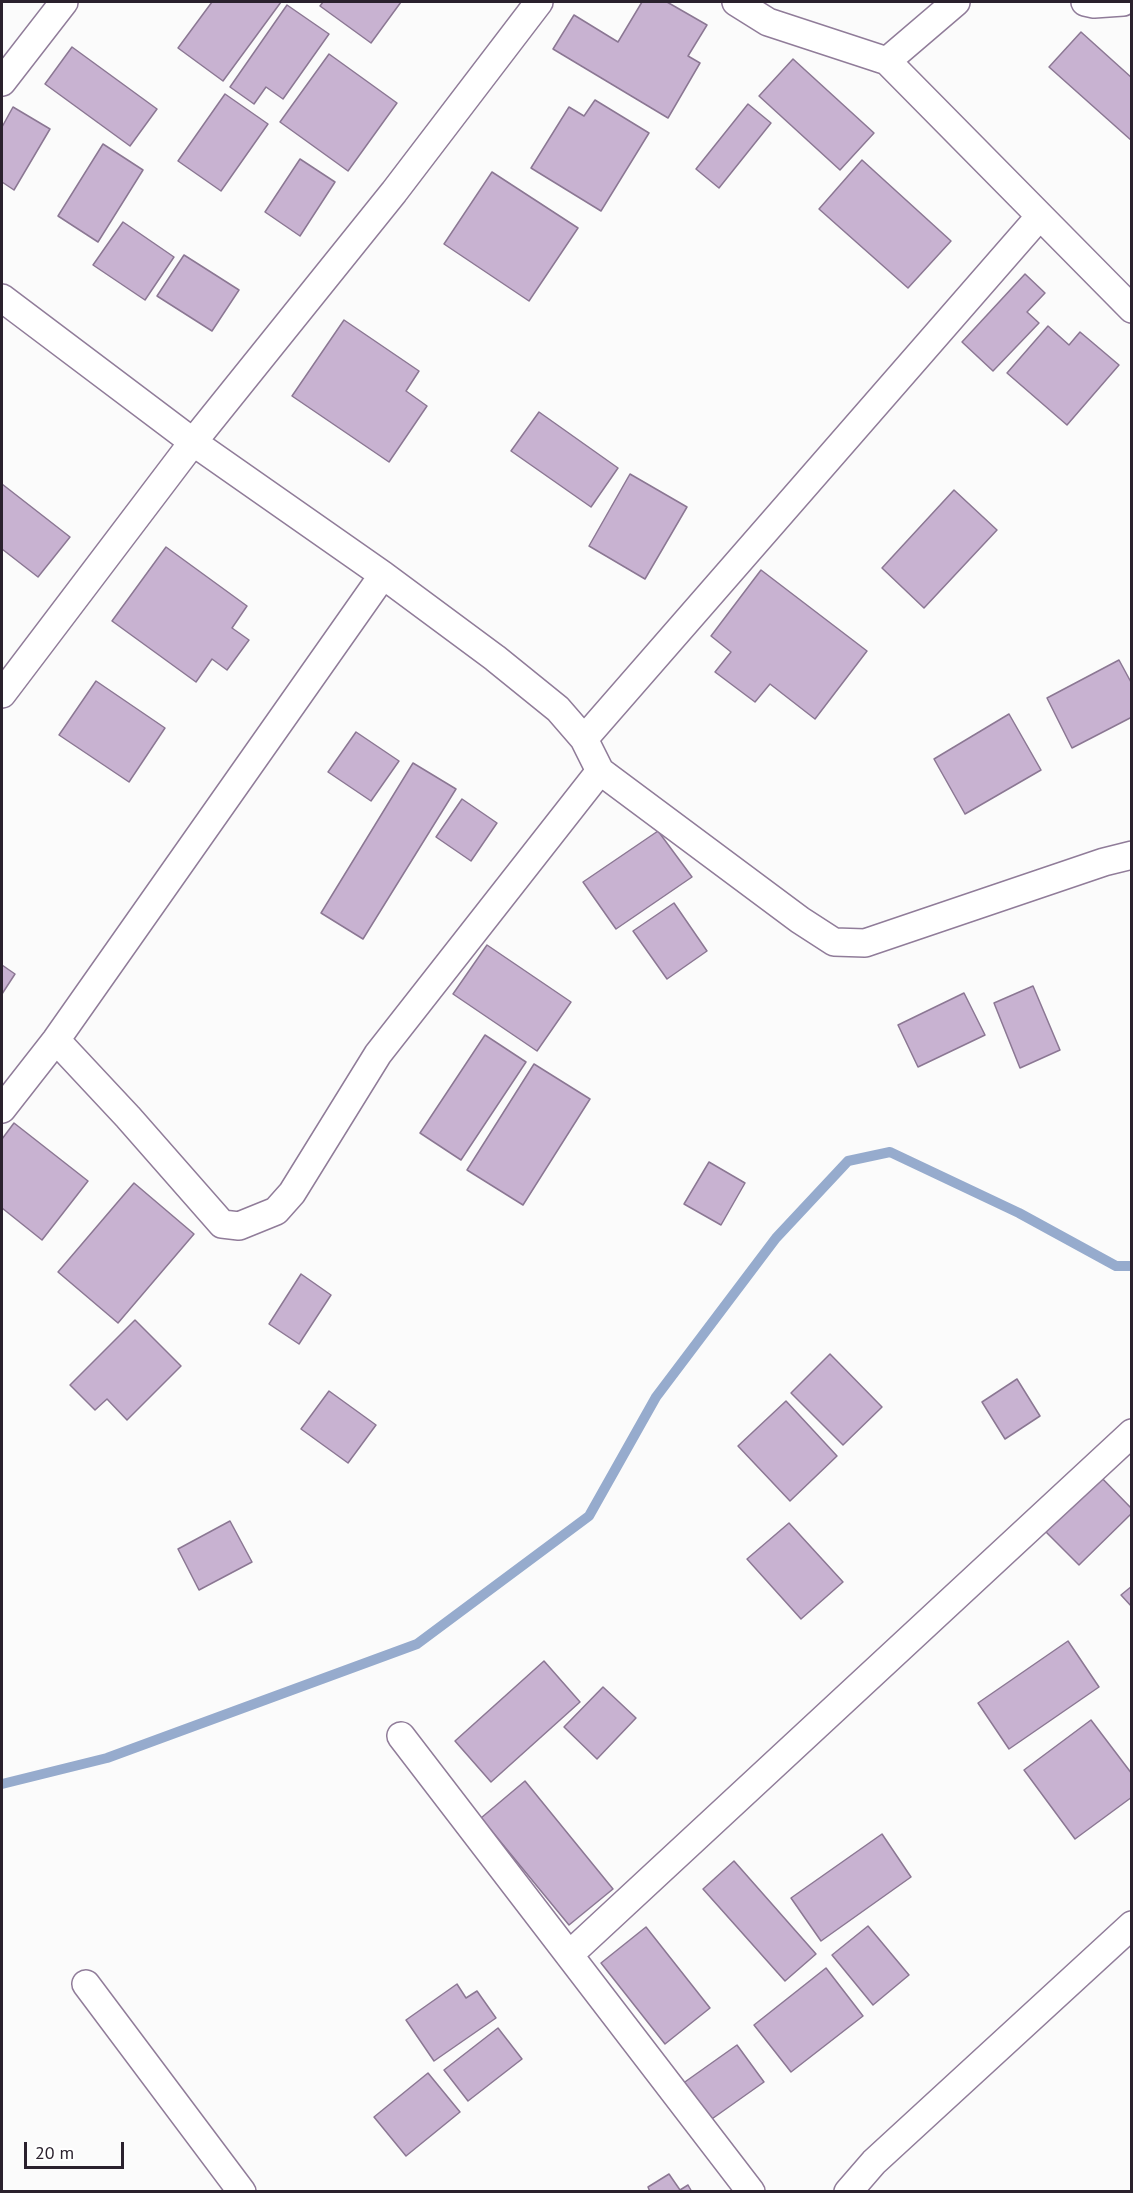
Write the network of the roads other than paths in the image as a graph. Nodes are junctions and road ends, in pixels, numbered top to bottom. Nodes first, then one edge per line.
1 (64, 2) edge
2 (539, 2) edge
3 (736, 2) edge
4 (956, 2) edge
5 (1085, 2) edge
6 (1123, 2) edge
7 (887, 61) junction
8 (2, 82) edge
9 (1040, 216) junction
10 (2, 298) edge
11 (1131, 309) edge
12 (193, 442) junction
13 (383, 575) junction
14 (2, 694) edge
15 (585, 739) junction
16 (600, 771) junction
17 (1131, 855) edge
18 (56, 1040) junction
19 (2, 1108) edge
20 (1131, 1433) edge
21 (401, 1736) dead end
22 (1131, 1925) edge
23 (569, 1956) junction
24 (86, 1984) dead end
25 (242, 2192) edge
26 (751, 2192) edge
27 (849, 2192) edge

1 - 8 street
2 - 12 street
3 - 7 street
4 - 7 street
5 - 6 street
7 - 9 street
9 - 11 street
9 - 15 street
10 - 12 street
12 - 13 street
12 - 14 street
13 - 15 street
13 - 18 street
15 - 16 street
16 - 17 street
16 - 18 street
18 - 19 street
20 - 23 street
21 - 23 street
22 - 27 street
23 - 26 street
24 - 25 street

